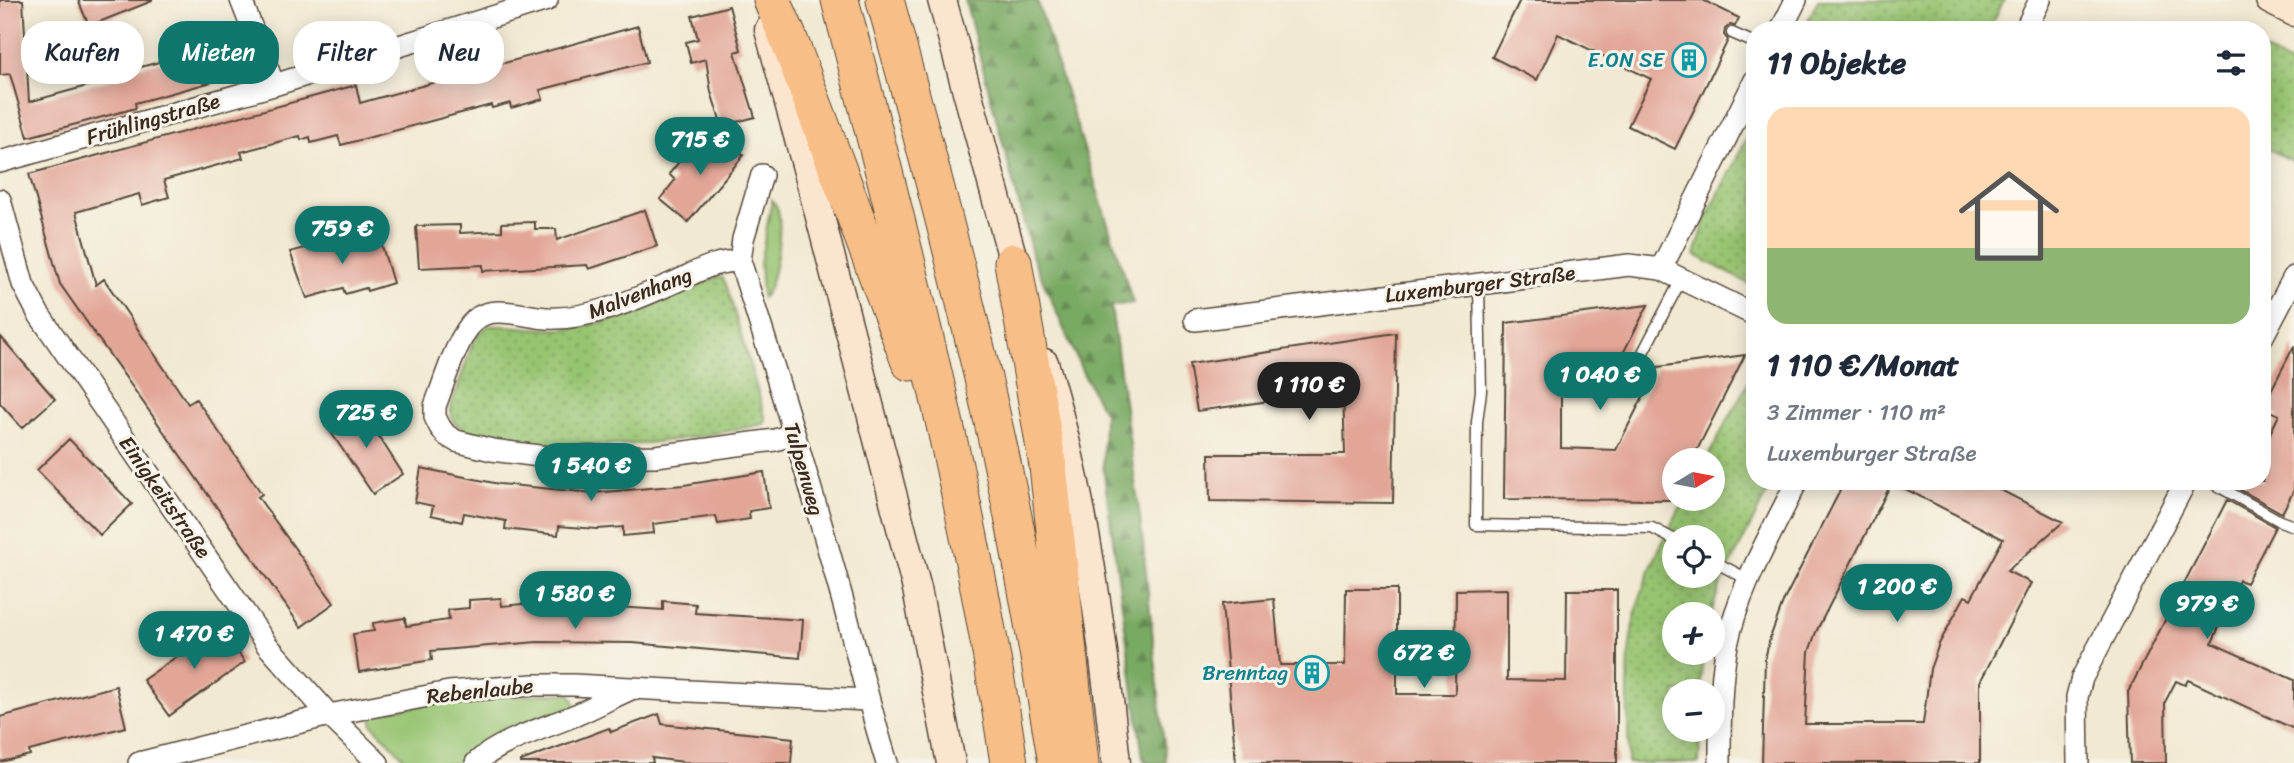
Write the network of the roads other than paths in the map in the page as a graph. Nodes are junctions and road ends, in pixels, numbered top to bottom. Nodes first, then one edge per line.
1 (241, 0) edge
2 (547, 0) edge
3 (760, 0) edge
4 (772, 0) edge
5 (840, 0) edge
6 (885, 0) edge
7 (942, 0) edge
8 (1796, 0) edge
9 (2040, 0) edge
10 (2270, 0) edge
11 (2294, 12) edge
12 (1786, 21) edge
13 (2030, 21) edge
14 (1732, 33) dead end
15 (1746, 39) edge
16 (274, 85) junction
17 (1746, 98) edge
18 (0, 162) edge
19 (762, 176) dead end
20 (0, 200) edge
21 (740, 261) junction
22 (1013, 262) junction
23 (1661, 269) junction
24 (2294, 277) edge
25 (1682, 278) junction
26 (1479, 284) junction
27 (1746, 310) edge
28 (1195, 320) dead end
29 (2271, 322) edge
30 (1640, 358) dead end
31 (794, 434) junction
32 (1793, 490) edge
33 (2181, 490) edge
34 (2225, 490) edge
35 (2294, 526) edge
36 (1662, 533) edge
37 (972, 553) junction
38 (1725, 567) edge
39 (1749, 580) junction
40 (632, 688) junction
41 (867, 700) junction
42 (328, 715) junction
43 (1118, 756) edge
44 (139, 763) edge
45 (378, 763) edge
46 (476, 763) edge
47 (887, 763) edge
48 (951, 763) edge
49 (1009, 763) edge
50 (1057, 763) edge
51 (1080, 763) edge
52 (1720, 763) edge
53 (2078, 763) edge

1 - 16 street
2 - 16 street, Frühlingstraße
3 - 48 main road
4 - 37 highway
5 - 37 highway
6 - 50 highway
7 - 22 main road
8 - 12 street
9 - 13 street
10 - 11 main road
14 - 15 lane
16 - 18 street, Frühlingstraße
17 - 23 street
19 - 21 street, Tulpenweg
20 - 42 street, Einigkeitstraße
21 - 31 street, Tulpenweg
21 - 31 street, Malvenhang
22 - 43 main road
22 - 51 highway
23 - 25 street, Luxemburger Straße
23 - 26 street, Luxemburger Straße
24 - 29 street
25 - 27 street, Luxemburger Straße
25 - 30 lane
26 - 28 street, Luxemburger Straße
26 - 36 lane
31 - 41 street, Tulpenweg
32 - 39 street
33 - 53 street
34 - 35 lane
37 - 49 highway
38 - 39 lane
39 - 52 street
40 - 41 street, Rebenlaube
40 - 42 street, Rebenlaube
40 - 46 street, Rebenlaube
41 - 47 street, Tulpenweg
42 - 44 street, Rebenlaube
42 - 45 street, Einigkeitstraße

